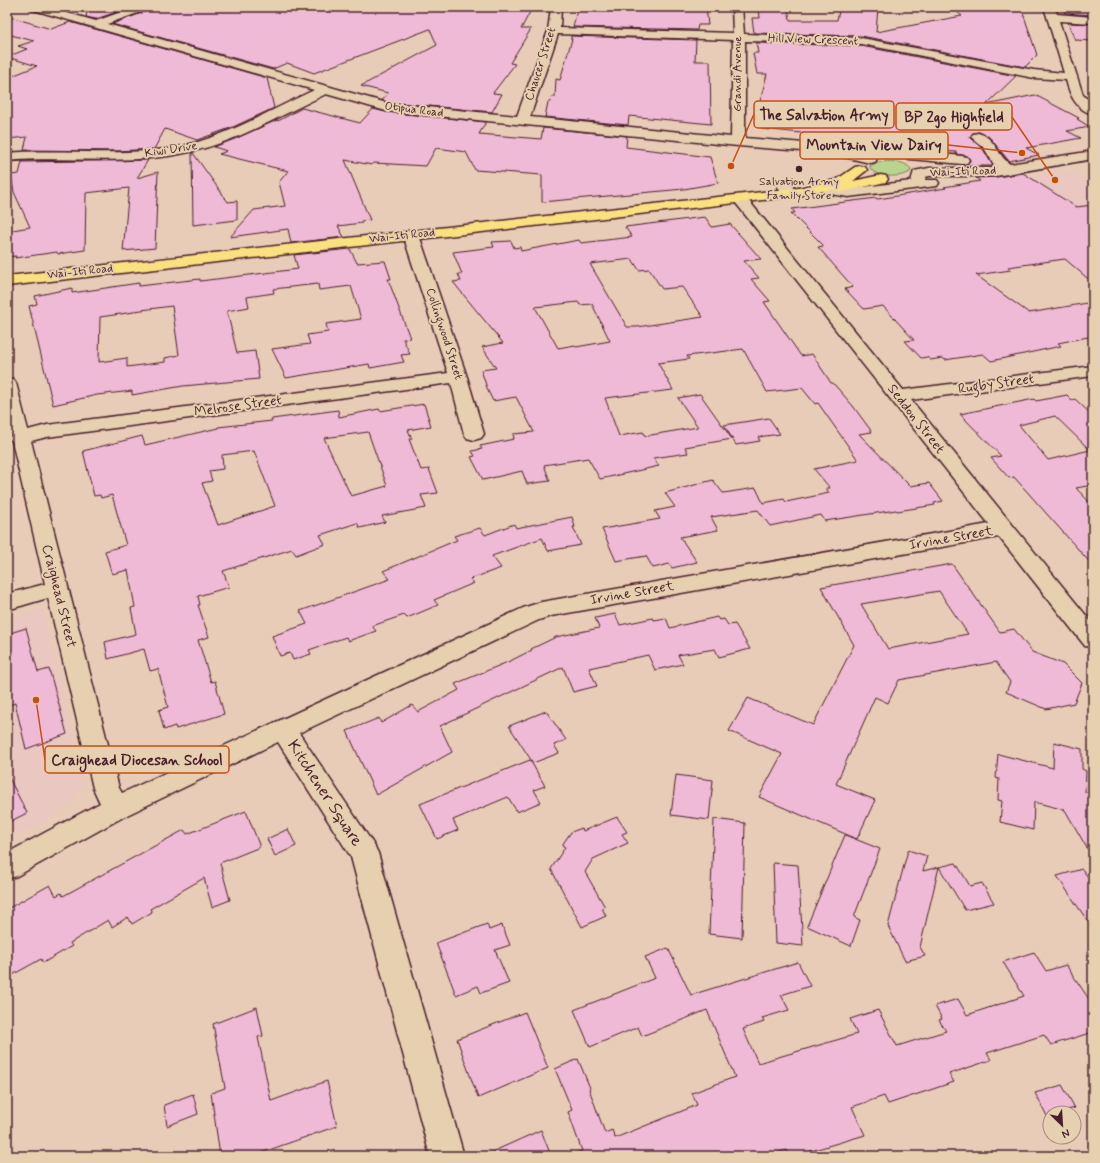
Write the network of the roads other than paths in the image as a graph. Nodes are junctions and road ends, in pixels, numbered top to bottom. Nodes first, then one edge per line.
1 (34, 7) edge
2 (145, 7) edge
3 (556, 7) edge
4 (737, 7) edge
5 (1051, 12) edge
6 (1093, 20) edge
7 (95, 25) junction
8 (554, 31) junction
9 (739, 38) junction
10 (1070, 77) junction
11 (324, 90) junction
12 (1093, 110) edge
13 (522, 121) junction
14 (978, 137) dead end
15 (738, 142) junction
16 (807, 148) junction
17 (832, 150) junction
18 (1093, 155) edge
19 (7, 156) edge
20 (863, 165) junction
21 (1001, 169) junction
22 (917, 174) junction
23 (881, 179) junction
24 (791, 190) junction
25 (830, 190) junction
26 (741, 195) junction
27 (412, 235) junction
28 (7, 281) edge
29 (1093, 371) edge
30 (458, 377) junction
31 (7, 383) edge
32 (898, 396) junction
33 (474, 434) dead end
34 (19, 438) junction
35 (1003, 529) junction
36 (57, 588) junction
37 (7, 602) edge
38 (1093, 640) edge
39 (283, 729) junction
40 (116, 808) junction
41 (7, 867) edge
42 (447, 1156) edge

1 - 7 street, Otipua Road
2 - 7 street
3 - 8 street, Chaucer Street
4 - 9 street, Grandi Avenue
5 - 6 street
5 - 10 street
7 - 11 street, Otipua Road
8 - 9 street, Hill View Crescent
8 - 13 street, Chaucer Street
9 - 10 street, Hill View Crescent
9 - 15 street, Grandi Avenue
10 - 12 street
11 - 13 street, Otipua Road
11 - 19 street, Kiwi Drive
13 - 15 street, Otipua Road
14 - 21 street
15 - 16 street, Otipua Road
16 - 17 street, Otipua Road
16 - 20 street, Otipua Road
17 - 20 street, Otipua Road
17 - 21 street
18 - 21 street, Wai-Iti Road
20 - 22 street
20 - 23 street
20 - 24 main road, Wai-Iti Road
21 - 22 street, Wai-Iti Road
21 - 22 street, Wai-Iti Road
22 - 23 street
22 - 25 street
23 - 25 main road, Wai-Iti Road
24 - 25 main road, Wai-Iti Road
24 - 26 main road, Wai-Iti Road
26 - 27 main road, Wai-Iti Road
26 - 32 street, Seddon Street
27 - 28 main road, Wai-Iti Road
27 - 30 street, Collingwood Street
29 - 32 street, Rugby Street
30 - 33 street, Collingwood Street
30 - 34 street, Melrose Street
31 - 34 street, Craighead Street
32 - 35 street, Seddon Street
34 - 36 street, Craighead Street
35 - 38 street, Seddon Street
35 - 39 street, Irvine Street
36 - 37 street
36 - 40 street, Craighead Street
39 - 40 street, Kitchener Square
39 - 42 street, Kitchener Square
40 - 41 street, Kitchener Square

